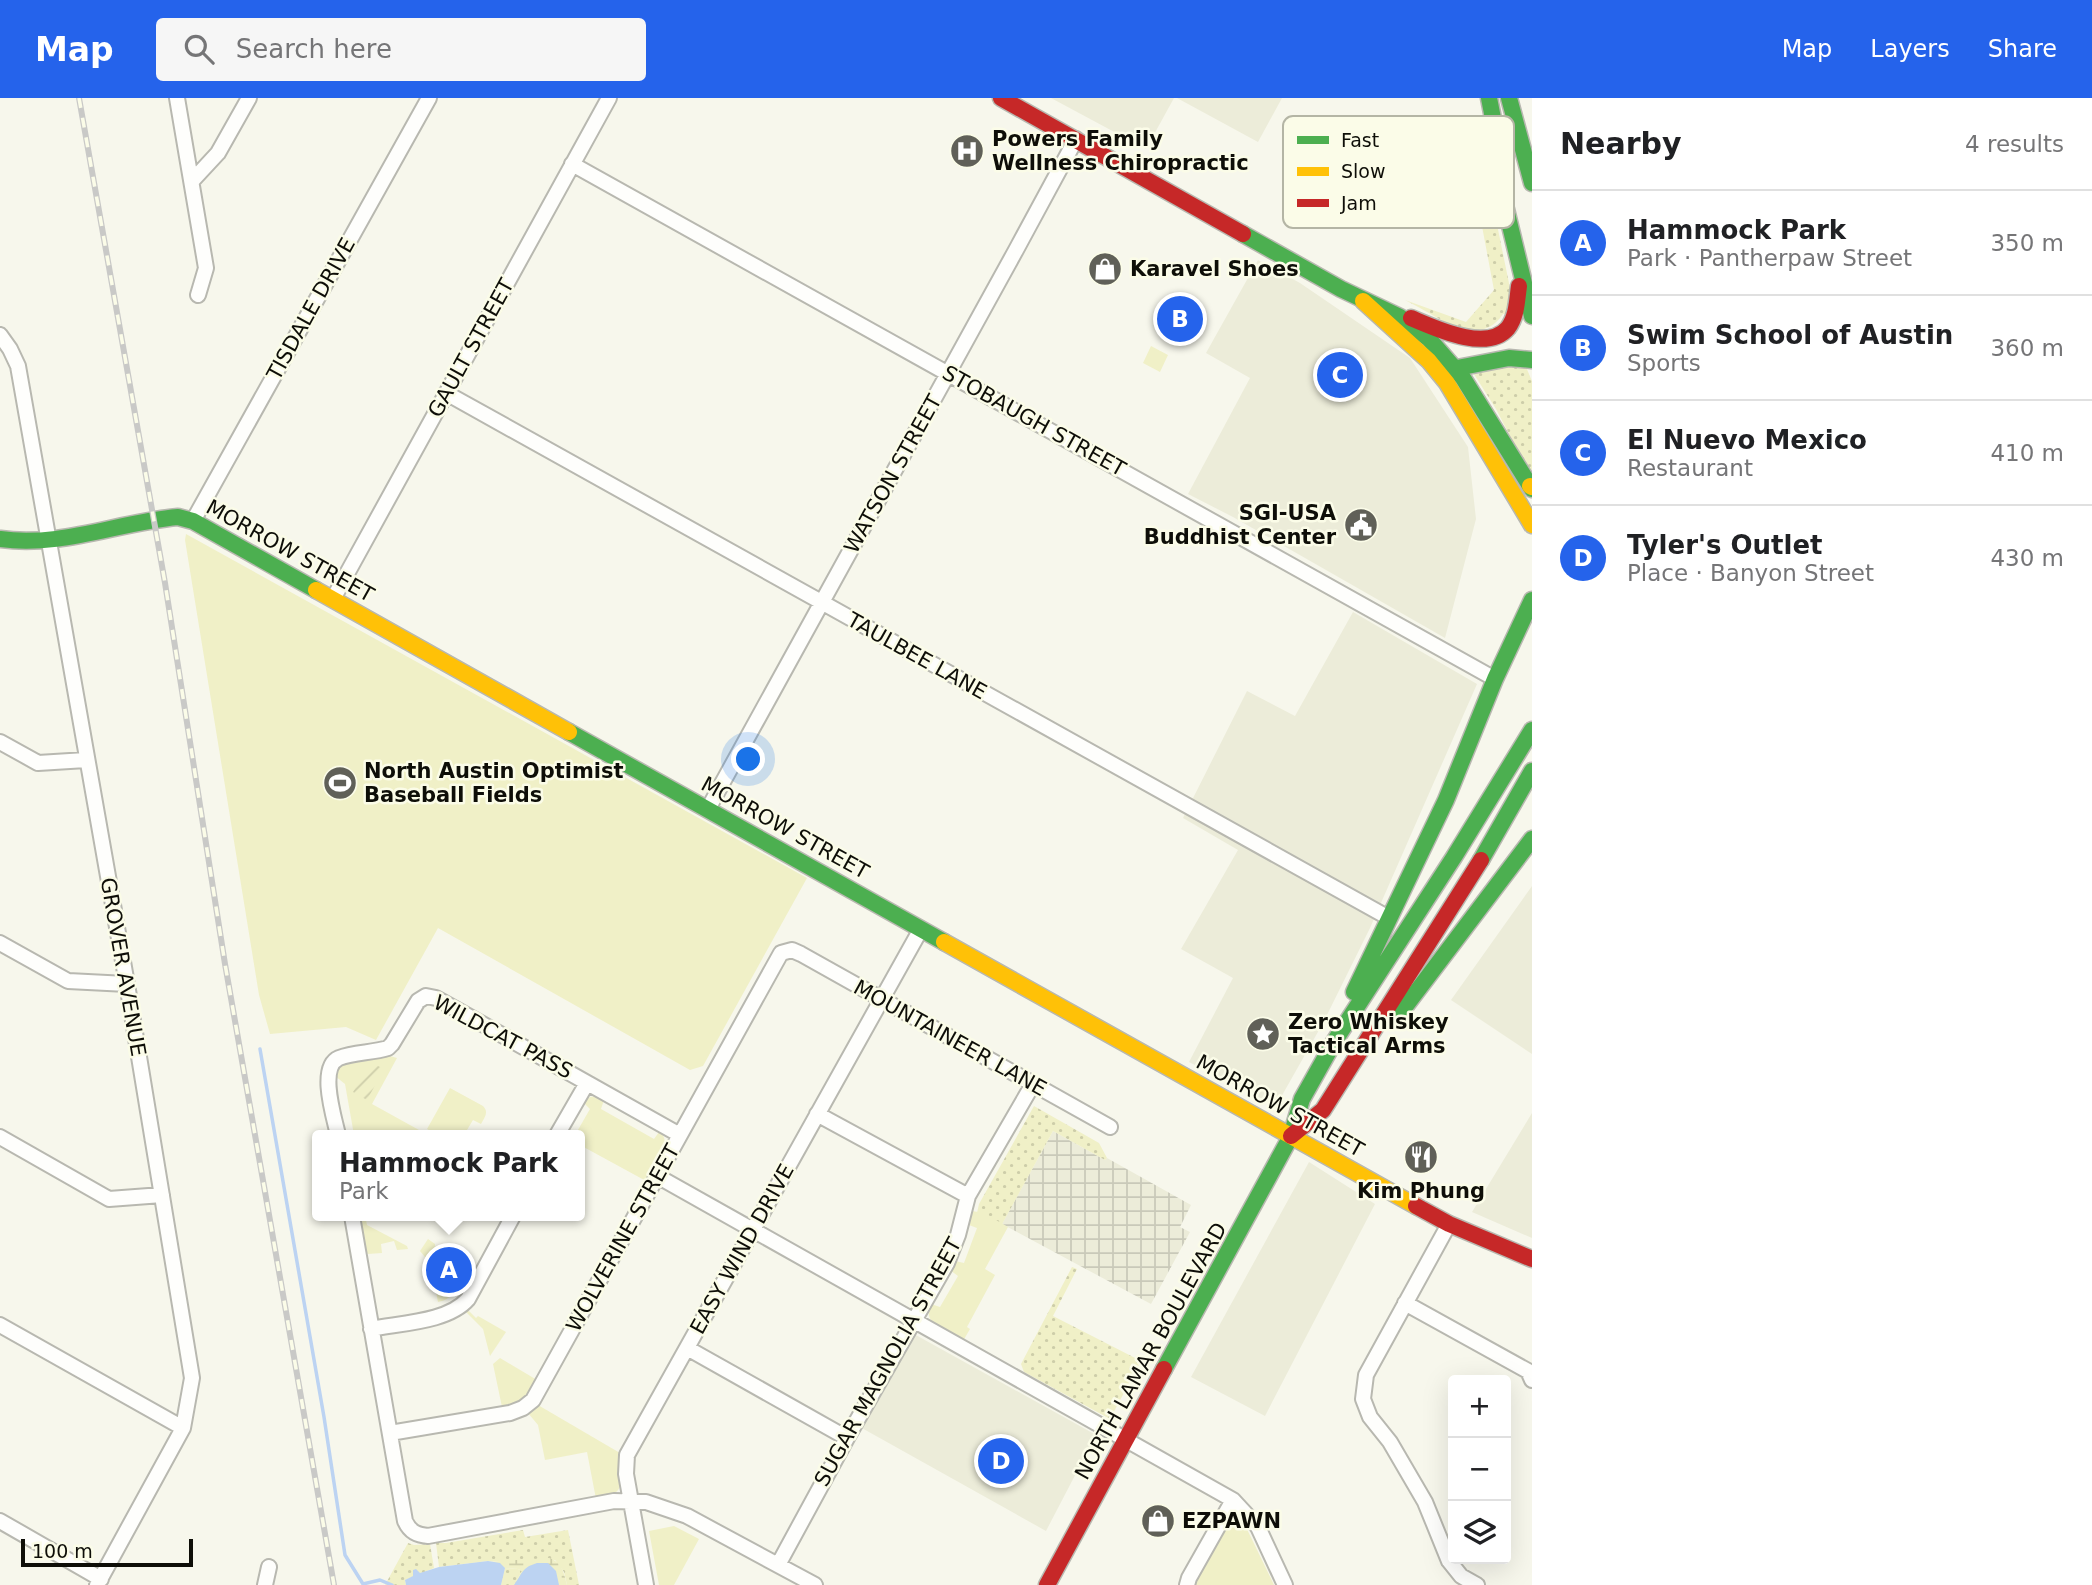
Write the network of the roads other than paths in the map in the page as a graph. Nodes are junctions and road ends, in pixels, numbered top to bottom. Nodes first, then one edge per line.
1 (177, 98) edge
2 (249, 98) edge
3 (429, 98) edge
4 (609, 98) edge
5 (1001, 98) edge
6 (1477, 98) edge
7 (1489, 98) edge
8 (1509, 98) edge
9 (1482, 116) edge
10 (1493, 116) edge
11 (1514, 116) edge
12 (1514, 116) edge
13 (1076, 139) junction
14 (572, 164) junction
15 (192, 181) junction
16 (1532, 183) edge
17 (1511, 228) edge
18 (1520, 267) junction
19 (198, 295) dead end
20 (1363, 301) junction
21 (1386, 308) junction
22 (1531, 308) edge
23 (0, 335) edge
24 (1428, 359) junction
25 (1532, 359) edge
26 (1457, 368) junction
27 (948, 373) junction
28 (446, 393) junction
29 (1531, 487) edge
30 (194, 521) junction
31 (1532, 525) edge
32 (0, 539) edge
33 (48, 540) junction
34 (333, 599) junction
35 (1532, 600) edge
36 (822, 603) junction
37 (1495, 679) junction
38 (1532, 730) edge
39 (0, 742) edge
40 (86, 760) junction
41 (1532, 771) edge
42 (708, 808) junction
43 (1532, 839) edge
44 (1389, 918) junction
45 (921, 929) junction
46 (0, 943) edge
47 (789, 950) joint
48 (127, 984) junction
49 (882, 999) junction
50 (1334, 1042) junction
51 (1345, 1076) junction
52 (586, 1083) junction
53 (1032, 1084) junction
54 (817, 1114) junction
55 (1110, 1127) dead end
56 (337, 1130) edge
57 (560, 1130) edge
58 (680, 1135) junction
59 (1291, 1136) junction
60 (0, 1137) edge
61 (657, 1176) junction
62 (162, 1195) junction
63 (968, 1196) junction
64 (353, 1221) edge
65 (510, 1221) edge
66 (1449, 1224) junction
67 (751, 1231) junction
68 (1532, 1259) edge
69 (1405, 1303) junction
70 (913, 1320) junction
71 (0, 1325) edge
72 (371, 1329) junction
73 (687, 1348) junction
74 (1532, 1380) edge
75 (183, 1428) junction
76 (390, 1433) junction
77 (847, 1438) junction
78 (1126, 1440) junction
79 (1233, 1500) junction
80 (631, 1501) junction
81 (0, 1521) edge
82 (778, 1565) junction
83 (269, 1567) dead end
84 (99, 1582) edge
85 (265, 1585) edge
86 (646, 1585) edge
87 (815, 1585) edge
88 (1047, 1585) edge
89 (1187, 1585) edge
90 (1285, 1585) edge
91 (1477, 1585) edge

1 - 15 street
2 - 15 street
3 - 30 street, TISDALE DRIVE
4 - 14 street, GAULT STREET
5 - 13 main road
6 - 9 main road
7 - 10 main road
8 - 11 main road
12 - 16 main road
13 - 20 main road
13 - 27 street, WATSON STREET
14 - 27 street, STOBAUGH STREET
14 - 28 street, GAULT STREET
15 - 19 street
17 - 18 main road
18 - 21 main road
18 - 22 main road
20 - 21 main road
20 - 24 main road
21 - 26 main road
23 - 33 street, GROVER AVENUE
24 - 26 main road
24 - 31 main road
25 - 26 main road
26 - 29 main road
27 - 36 street, WATSON STREET
27 - 37 street, STOBAUGH STREET
28 - 34 street, GAULT STREET
28 - 36 street, TAULBEE LANE
30 - 33 main road, MORROW STREET
30 - 34 main road, MORROW STREET
32 - 33 main road, MORROW STREET
33 - 40 street, GROVER AVENUE
34 - 42 main road, MORROW STREET
35 - 37 main road
36 - 42 street, WATSON STREET
36 - 44 street, TAULBEE LANE
37 - 44 main road
38 - 50 main road, NORTH LAMAR BOULEVARD
39 - 40 street
40 - 48 street, GROVER AVENUE
41 - 51 main road, NORTH LAMAR BOULEVARD
42 - 45 main road, MORROW STREET
43 - 51 main road
44 - 50 main road
45 - 49 street, EASY WIND DRIVE
45 - 59 main road, MORROW STREET
46 - 48 street
47 - 49 street, MOUNTAINEER LANE
47 - 58 street, WOLVERINE STREET
48 - 62 street, GROVER AVENUE
49 - 53 street, MOUNTAINEER LANE
49 - 54 street, EASY WIND DRIVE
50 - 59 main road, NORTH LAMAR BOULEVARD
51 - 59 main road, NORTH LAMAR BOULEVARD
52 - 56 street, WILDCAT PASS
52 - 57 street
52 - 58 street, WILDCAT PASS
53 - 55 street, MOUNTAINEER LANE
53 - 63 street, SUGAR MAGNOLIA STREET
54 - 63 street
54 - 67 street, EASY WIND DRIVE
58 - 61 street, WOLVERINE STREET
59 - 66 main road, MORROW STREET
59 - 78 main road, NORTH LAMAR BOULEVARD
60 - 62 street
61 - 67 street
61 - 76 street, WOLVERINE STREET
62 - 75 street, GROVER AVENUE
63 - 70 street, SUGAR MAGNOLIA STREET
64 - 72 street
65 - 72 street
66 - 68 main road, MORROW STREET
66 - 69 street
67 - 70 street
67 - 73 street, EASY WIND DRIVE
69 - 74 street
69 - 91 street
70 - 77 street, SUGAR MAGNOLIA STREET
70 - 78 street
71 - 75 street
72 - 76 street
73 - 77 street
73 - 80 street, EASY WIND DRIVE
75 - 84 street, GROVER AVENUE
76 - 80 street
77 - 82 street, SUGAR MAGNOLIA STREET
78 - 79 street
78 - 88 main road, NORTH LAMAR BOULEVARD
79 - 89 street
79 - 90 street
80 - 82 street
80 - 86 street, EASY WIND DRIVE
81 - 84 street
82 - 87 street
83 - 85 street

